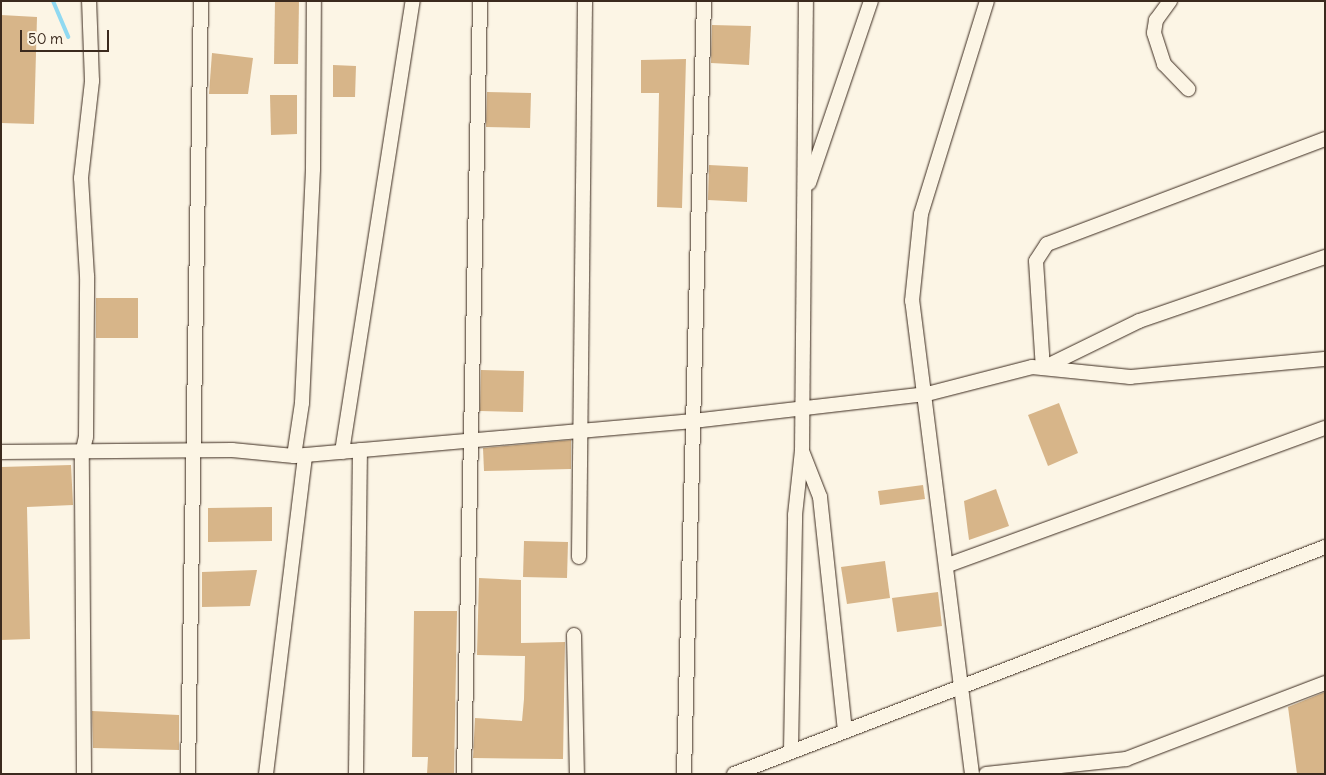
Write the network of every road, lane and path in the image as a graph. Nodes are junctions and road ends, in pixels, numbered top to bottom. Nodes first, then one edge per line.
1 (89, 1) edge
2 (201, 1) edge
3 (314, 1) edge
4 (413, 1) edge
5 (480, 1) edge
6 (585, 1) edge
7 (704, 1) edge
8 (806, 1) edge
9 (871, 1) edge
10 (987, 1) edge
11 (1170, 1) edge
12 (1188, 88) dead end
13 (1325, 139) edge
14 (806, 193) junction
15 (1325, 256) edge
16 (1325, 359) edge
17 (1043, 368) junction
18 (927, 394) junction
19 (801, 409) junction
20 (693, 421) junction
21 (1325, 428) edge
22 (582, 431) junction
23 (470, 441) junction
24 (360, 450) junction
25 (193, 451) junction
26 (802, 451) junction
27 (1, 452) edge
28 (342, 452) junction
29 (82, 454) junction
30 (299, 456) junction
31 (1325, 547) edge
32 (579, 557) dead end
33 (948, 565) junction
34 (574, 635) dead end
35 (1325, 683) edge
36 (963, 684) junction
37 (846, 730) junction
38 (791, 751) junction
39 (84, 774) edge
40 (188, 774) edge
41 (266, 774) edge
42 (356, 774) edge
43 (464, 774) edge
44 (577, 774) edge
45 (684, 774) edge
46 (734, 774) edge
47 (972, 774) edge
48 (986, 774) edge

1 - 29 street
2 - 25 street
3 - 30 street
4 - 28 street
5 - 23 street
6 - 22 street
7 - 20 street
8 - 14 street
9 - 14 street
10 - 18 street
11 - 12 street
13 - 17 street
14 - 19 street
15 - 17 street
16 - 17 street
17 - 18 street
18 - 19 street
18 - 33 street
19 - 20 street
19 - 26 street
20 - 22 street
20 - 45 street
21 - 33 street
22 - 23 street
22 - 32 street
23 - 24 street
23 - 43 street
24 - 28 street
24 - 42 street
25 - 29 street
25 - 30 street
25 - 40 street
26 - 37 street
26 - 38 street
27 - 29 street
28 - 30 street
29 - 39 street
30 - 41 street
31 - 36 street
33 - 36 street
34 - 44 street
35 - 48 street
36 - 37 street
36 - 47 street
37 - 38 street
38 - 46 street

